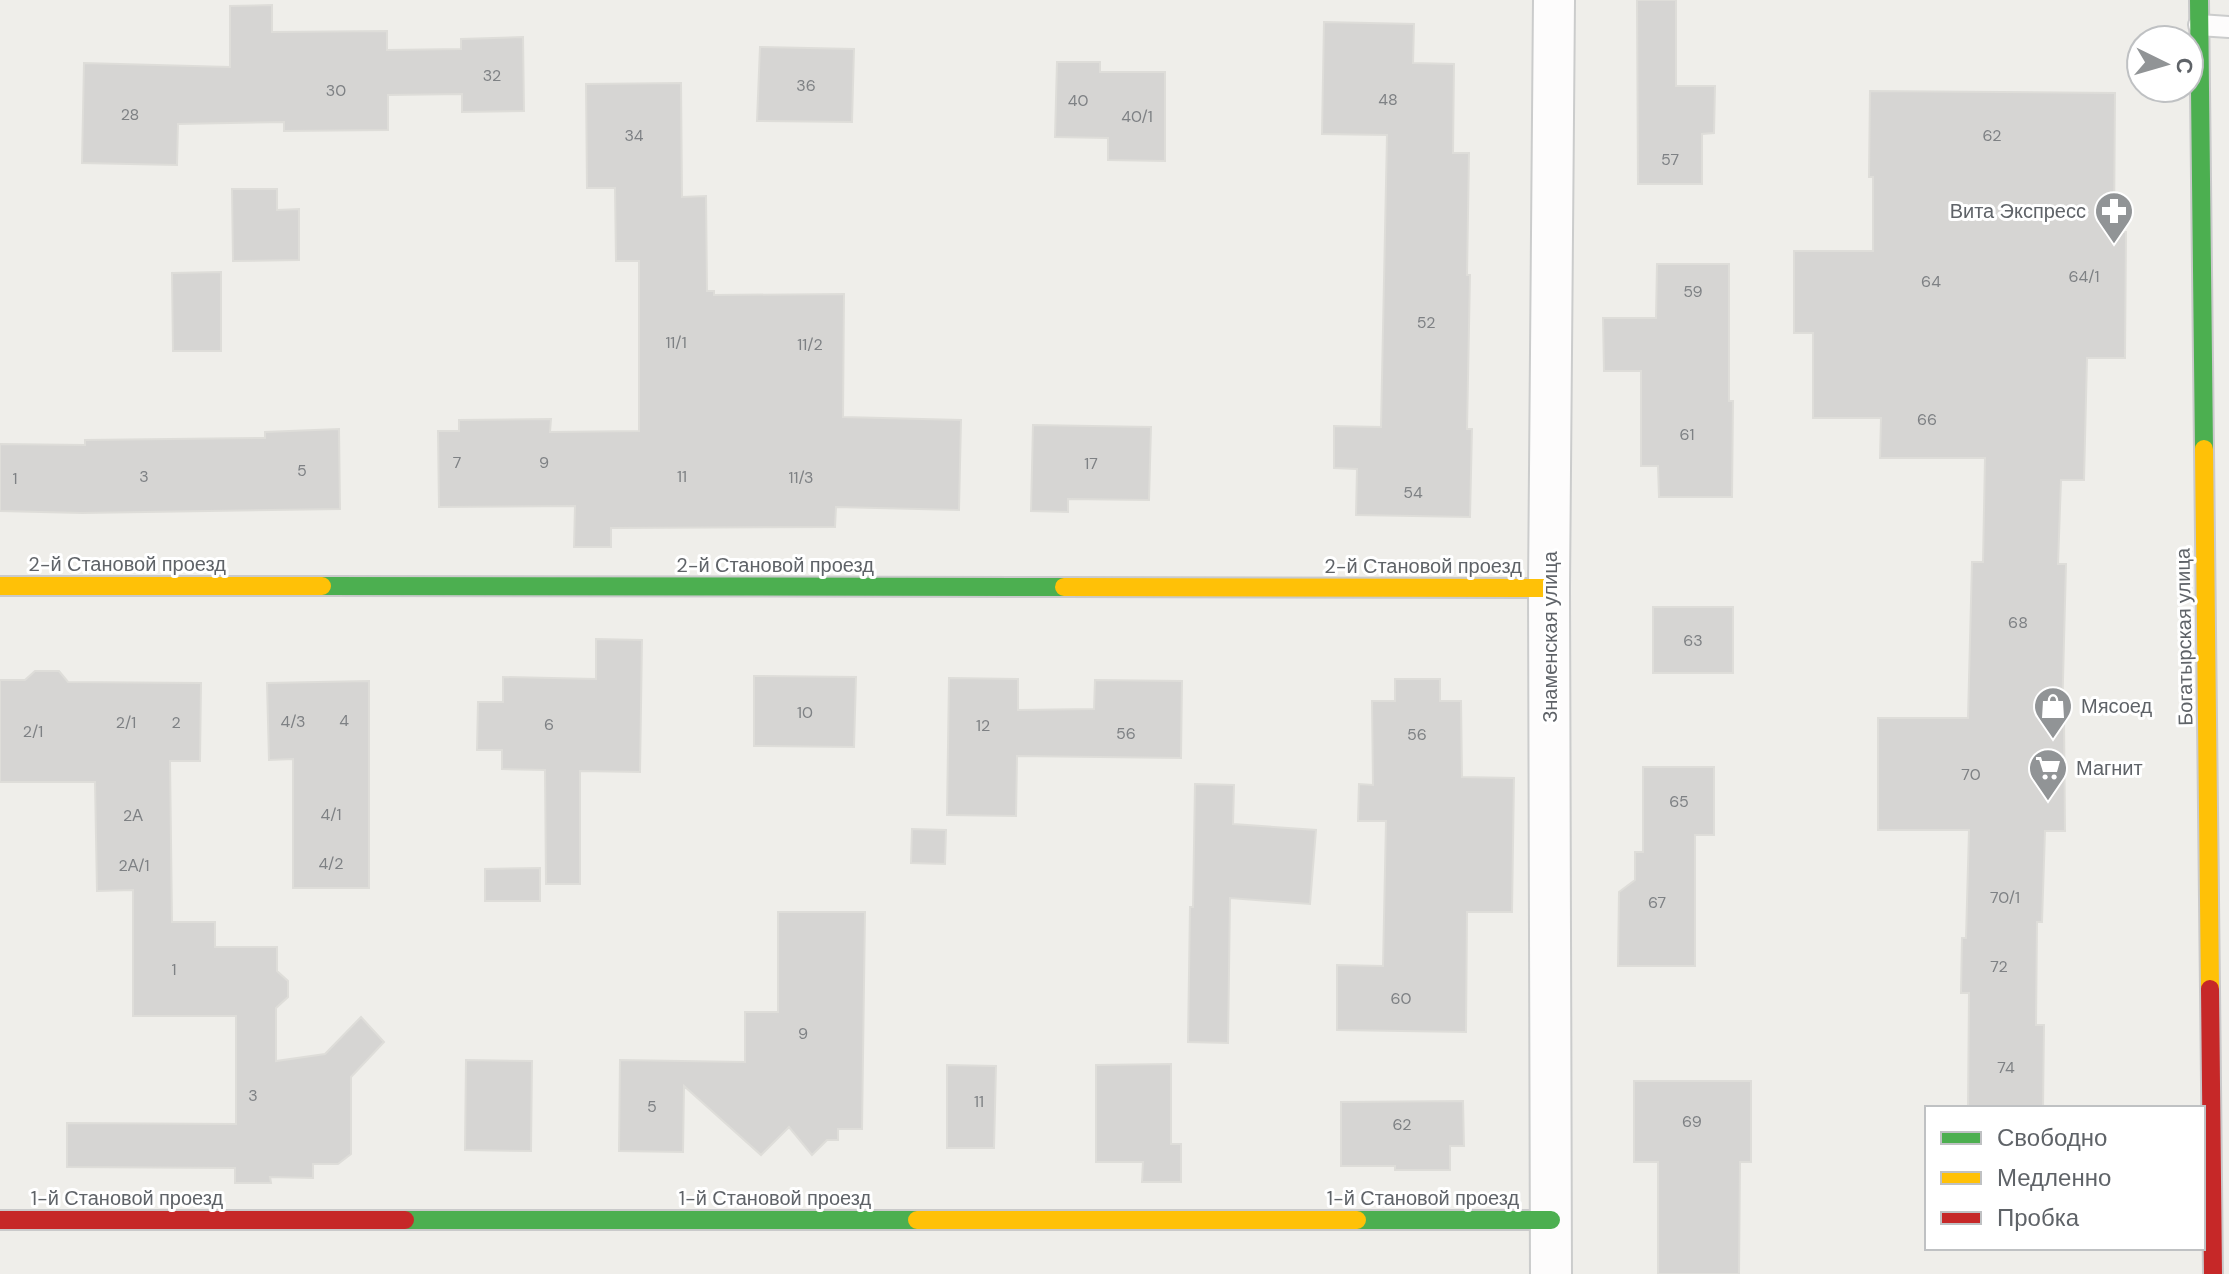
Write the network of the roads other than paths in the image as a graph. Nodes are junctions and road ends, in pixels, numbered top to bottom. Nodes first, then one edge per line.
1 (1554, 0) edge
2 (2199, 0) edge
3 (2199, 24) edge
4 (2205, 25) edge
5 (2229, 27) edge
6 (2201, 104) edge
7 (0, 586) edge
8 (1549, 588) junction
9 (2219, 942) edge
10 (0, 1220) edge
11 (1551, 1220) junction
12 (1551, 1274) edge
13 (2213, 1274) edge

1 - 8 street, Знаменская улица
2 - 3 street, Богатырская улица
4 - 5 lane
6 - 9 street, Богатырская улица
7 - 8 street, 2-й Становой проезд
8 - 11 street, Знаменская улица
9 - 13 street, Богатырская улица
10 - 11 street, 1-й Становой проезд
11 - 12 street, Знаменская улица

